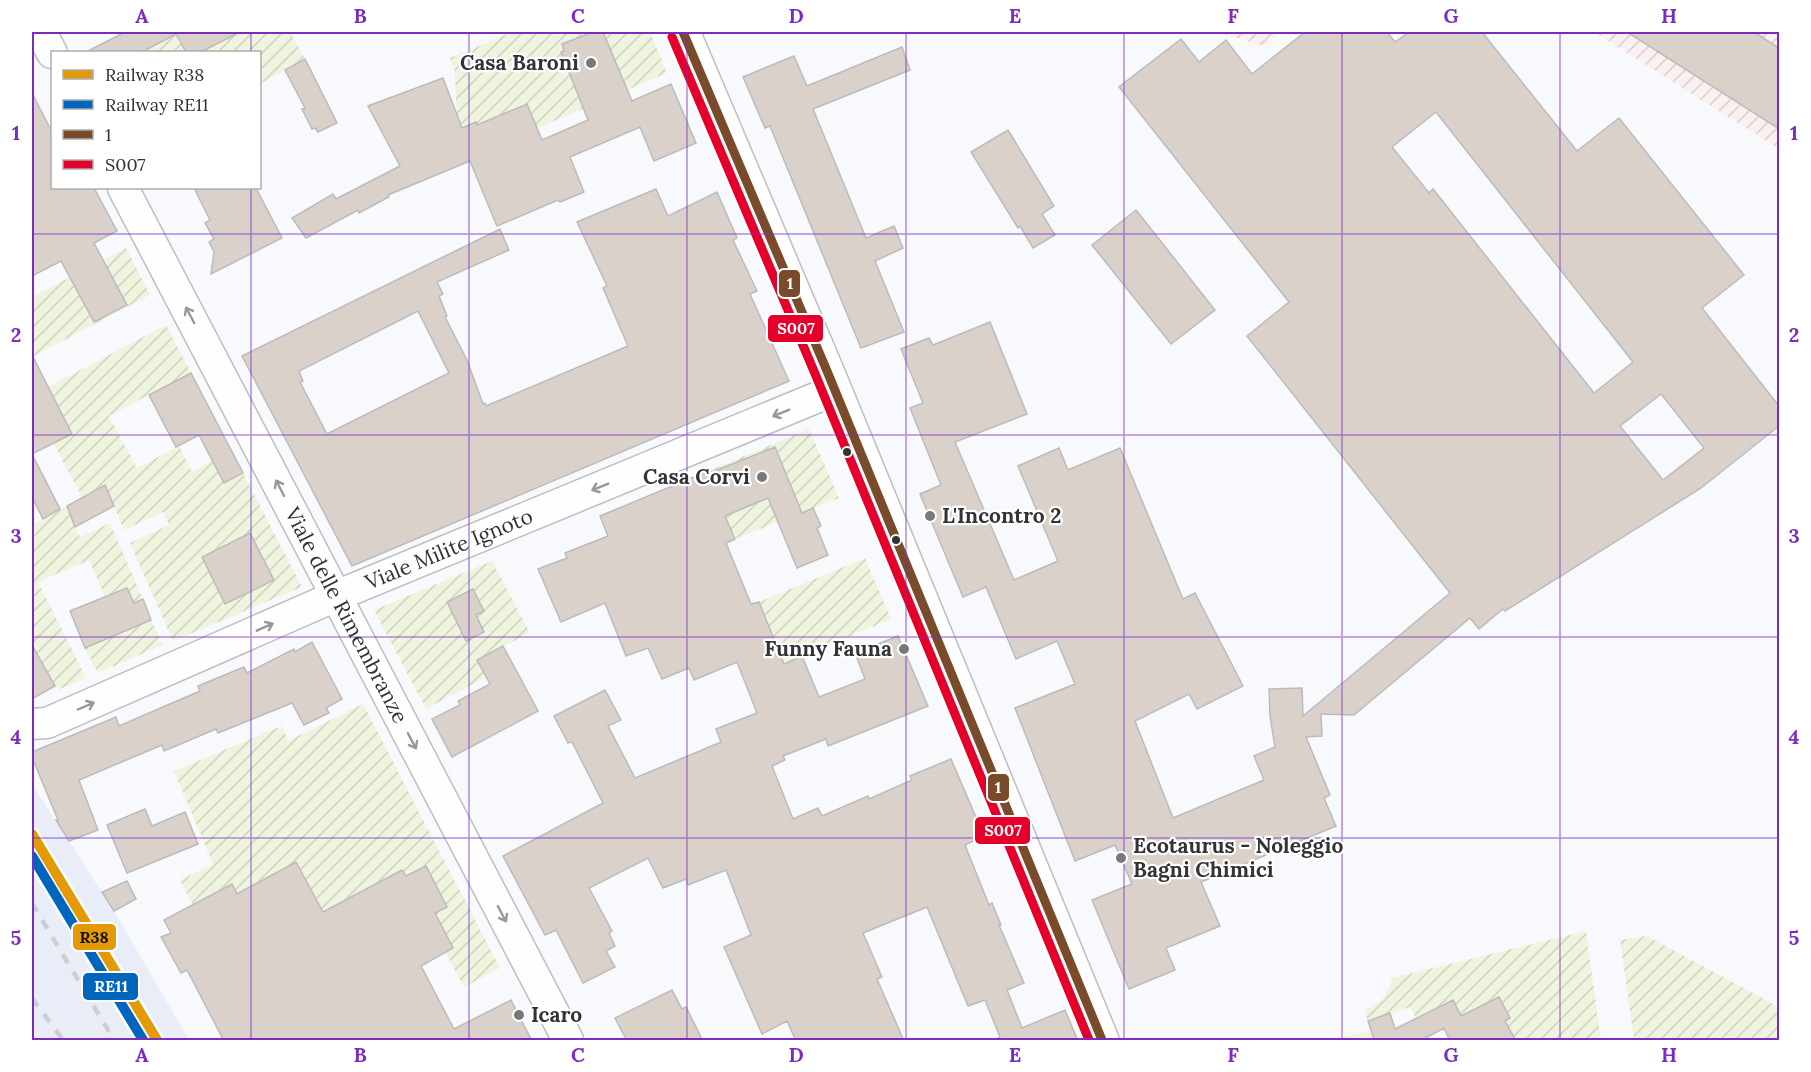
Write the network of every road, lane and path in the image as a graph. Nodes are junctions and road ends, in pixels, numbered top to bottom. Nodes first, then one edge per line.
1 (41, 32) edge
2 (683, 32) edge
3 (51, 51) edge
4 (124, 189) edge
5 (835, 390) junction
6 (336, 596) junction
7 (32, 724) edge
8 (568, 1041) edge
9 (1102, 1041) edge

1 - 3 street
2 - 5 street
6 -> 4 street, Viale delle Rimembranze
5 -> 6 street, Viale Milite Ignoto
5 - 9 street
7 -> 6 street, Viale Milite Ignoto
6 -> 8 street, Viale delle Rimembranze

